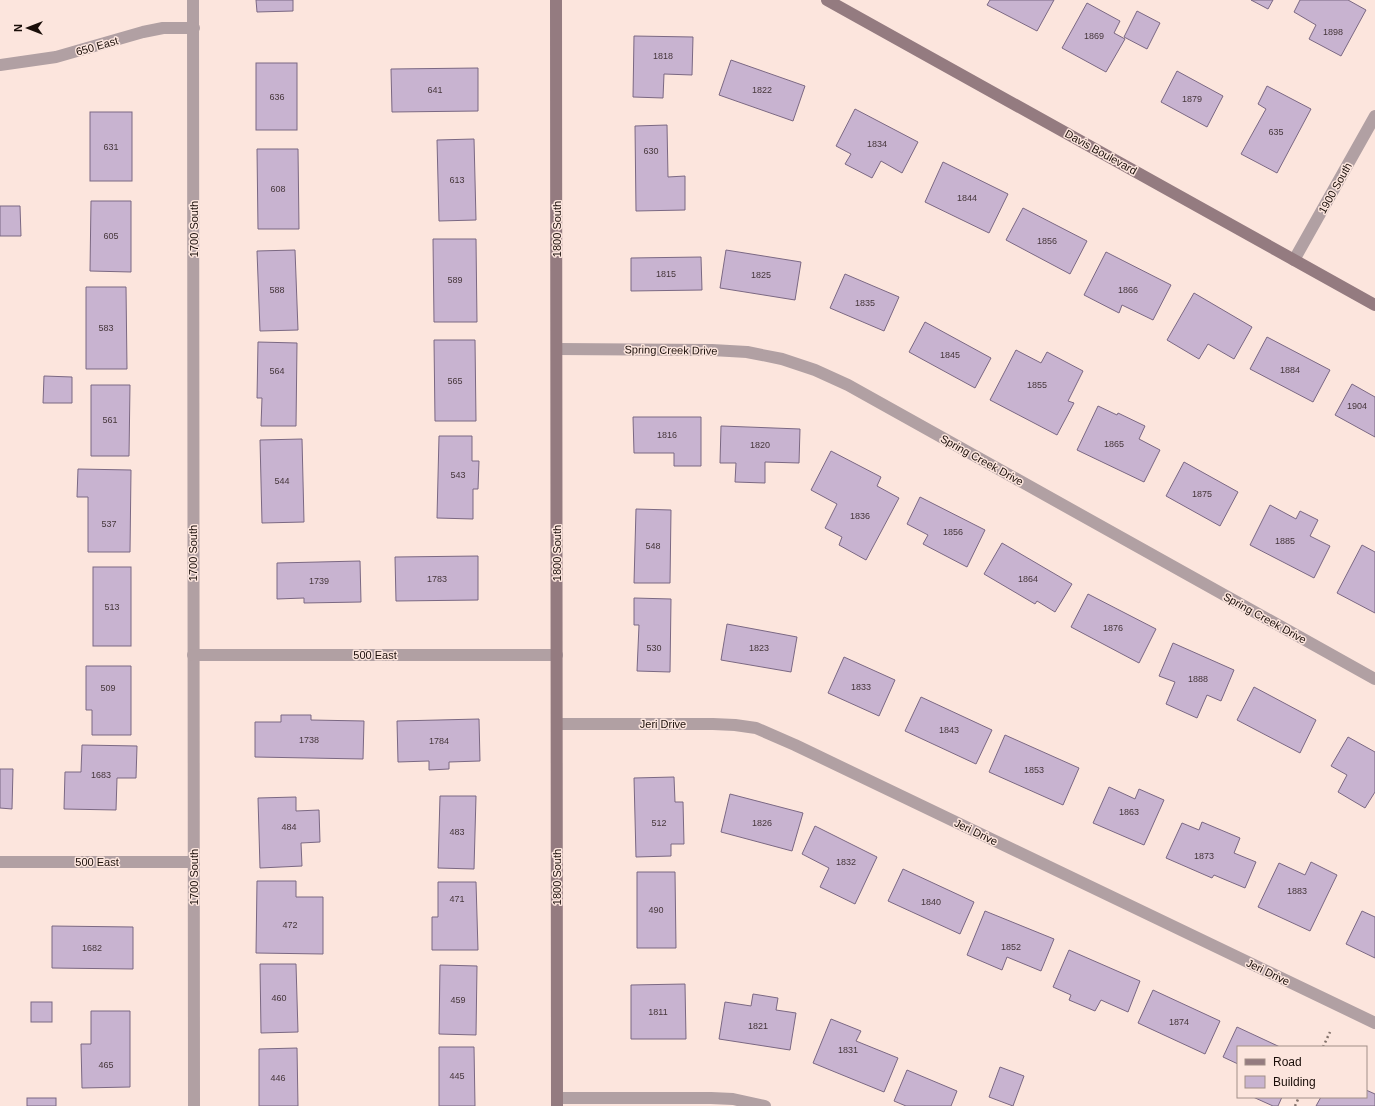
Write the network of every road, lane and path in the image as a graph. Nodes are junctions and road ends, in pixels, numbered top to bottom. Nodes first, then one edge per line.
1 (193, 0) edge
2 (556, 0) edge
3 (827, 0) edge
4 (194, 28) junction
5 (0, 65) edge
6 (1375, 116) edge
7 (1294, 260) junction
8 (1375, 305) edge
9 (557, 349) junction
10 (193, 655) junction
11 (557, 655) junction
12 (1375, 679) edge
13 (557, 724) junction
14 (0, 862) edge
15 (194, 862) junction
16 (1375, 1023) edge
17 (1330, 1032) dead end
18 (1323, 1046) edge
19 (557, 1102) edge
20 (194, 1106) edge
21 (765, 1106) edge

1 - 4 street, 1700 South
2 - 9 main road, 1800 South
3 - 7 main road, Davis Boulevard
4 - 5 street, 650 East
4 - 10 street, 1700 South
6 - 7 street, 1900 South
7 - 8 main road, Davis Boulevard
9 - 11 main road, 1800 South
9 - 12 street, Spring Creek Drive
10 - 11 street, 500 East
10 - 15 street, 1700 South
11 - 13 main road, 1800 South
13 - 16 street, Jeri Drive
13 - 19 main road, 1800 South
14 - 15 street, 500 East
15 - 20 street, 1700 South
17 - 18 path
19 - 21 street

